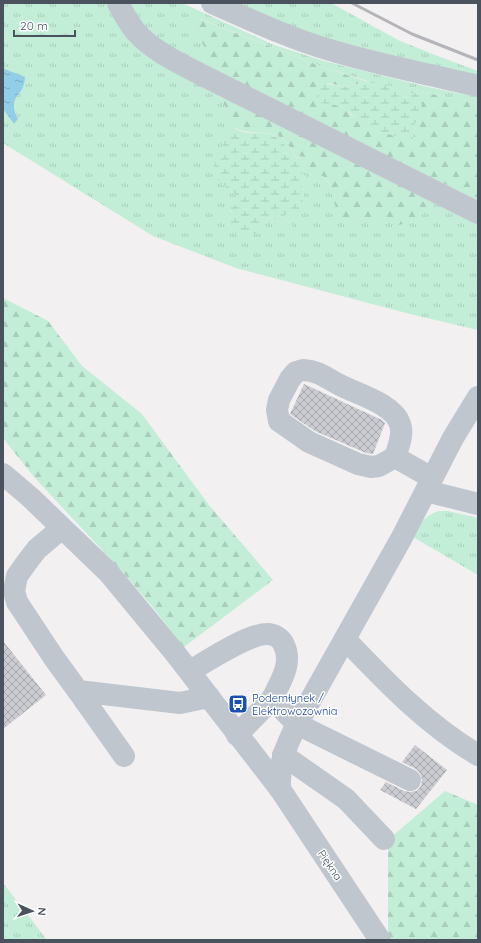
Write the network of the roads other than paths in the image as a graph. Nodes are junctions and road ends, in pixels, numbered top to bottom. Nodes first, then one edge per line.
1 (118, 3) edge
2 (212, 3) edge
3 (478, 86) edge
4 (478, 213) edge
5 (478, 397) edge
6 (395, 457) junction
7 (3, 474) edge
8 (429, 485) junction
9 (478, 504) edge
10 (62, 528) junction
11 (345, 639) junction
12 (190, 671) junction
13 (78, 690) junction
14 (209, 697) junction
15 (272, 699) junction
16 (297, 724) junction
17 (237, 735) junction
18 (283, 755) junction
19 (124, 756) dead end
20 (478, 756) edge
21 (410, 780) dead end
22 (280, 789) junction
23 (384, 839) dead end
24 (380, 940) edge

1 - 4 street
2 - 3 street
5 - 8 street
6 - 6 street
6 - 8 street
7 - 10 street, Piękna
8 - 9 street
8 - 11 street
10 - 12 street, Piękna
10 - 13 street
11 - 16 street
11 - 20 street
12 - 14 street, Piękna
12 - 15 street
13 - 14 street
13 - 19 street
14 - 17 street, Piękna
15 - 16 street
15 - 17 street
16 - 18 street
16 - 21 street
17 - 22 street, Piękna
18 - 22 street
18 - 23 street
22 - 24 street, Piękna

